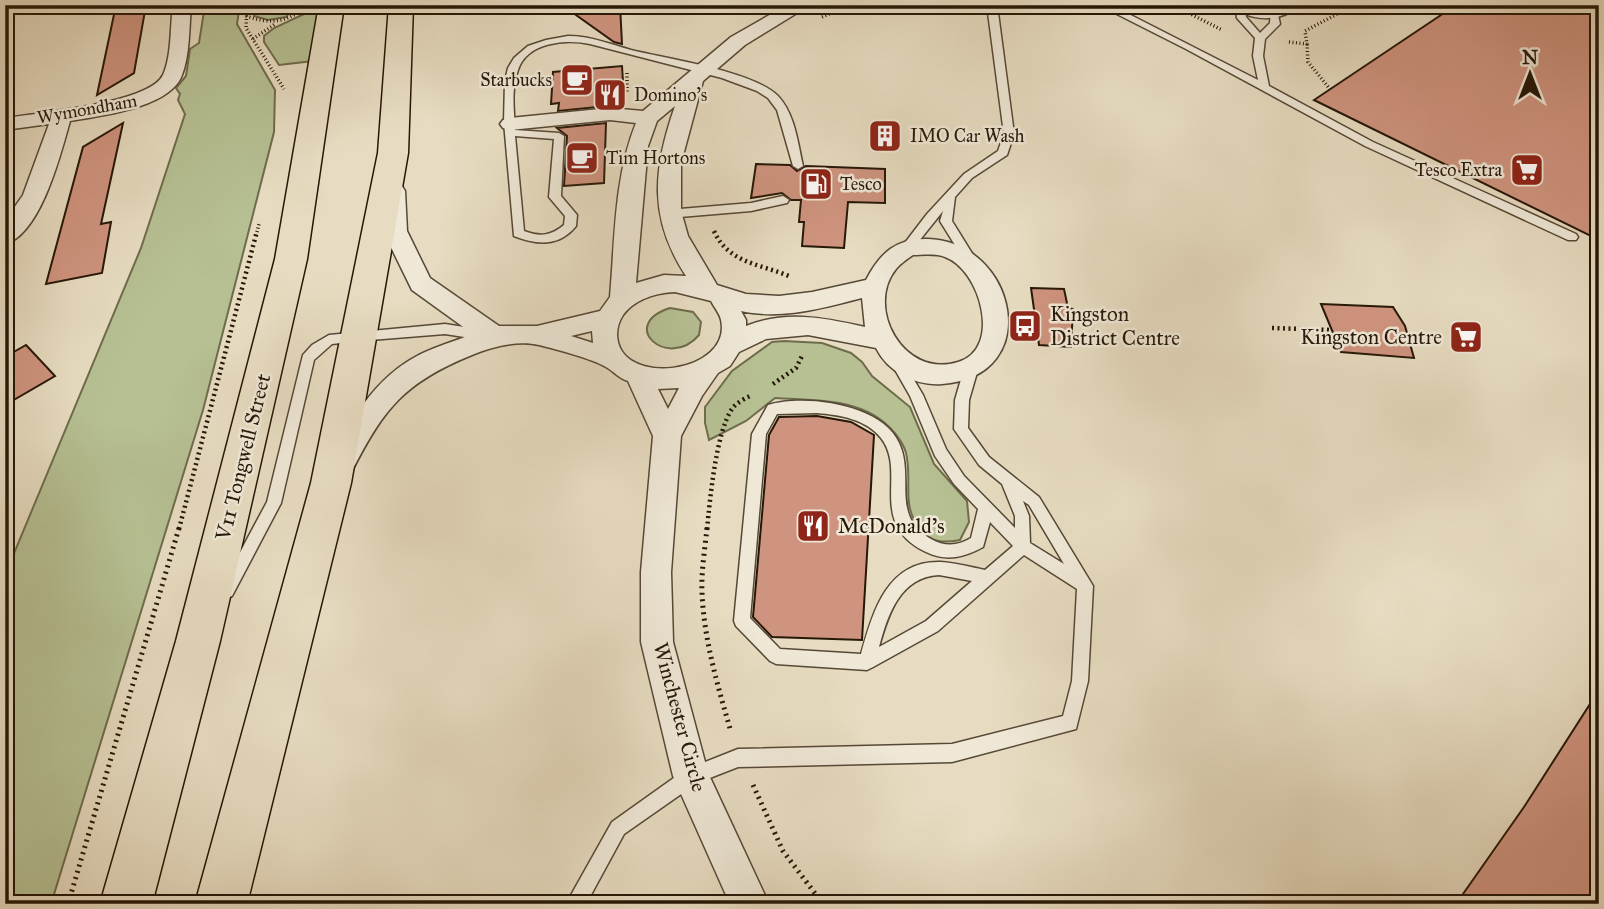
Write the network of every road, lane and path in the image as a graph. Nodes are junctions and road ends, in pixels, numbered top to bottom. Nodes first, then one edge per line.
1 (182, 5) edge
2 (247, 5) edge
3 (401, 5) edge
4 (801, 5) edge
5 (992, 5) edge
6 (1103, 5) edge
7 (1173, 5) edge
8 (1240, 5) edge
9 (1354, 5) edge
10 (316, 7) edge
11 (1281, 9) edge
12 (246, 16) junction
13 (279, 22) junction
14 (1260, 38) junction
15 (253, 39) junction
16 (1307, 44) junction
17 (627, 52) junction
18 (698, 76) junction
19 (1265, 89) junction
20 (1330, 89) dead end
21 (283, 100) dead end
22 (62, 115) junction
23 (638, 117) junction
24 (5, 124) edge
25 (510, 128) junction
26 (393, 153) junction
27 (798, 166) dead end
28 (951, 197) junction
29 (783, 200) dead end
30 (668, 214) junction
31 (261, 216) dead end
32 (5, 236) edge
33 (1572, 237) dead end
34 (907, 248) junction
35 (972, 263) junction
36 (876, 286) junction
37 (713, 293) junction
38 (615, 309) junction
39 (1272, 328) dead end
40 (1331, 330) dead end
41 (537, 335) junction
42 (358, 336) junction
43 (494, 336) junction
44 (731, 345) junction
45 (888, 350) junction
46 (613, 359) junction
47 (708, 368) junction
48 (971, 369) junction
49 (638, 375) junction
50 (667, 436) junction
51 (331, 483) junction
52 (1009, 483) junction
53 (986, 507) junction
54 (1023, 547) junction
55 (988, 577) junction
56 (1085, 586) junction
57 (198, 641) junction
58 (867, 662) junction
59 (691, 776) junction
60 (68, 904) edge
61 (126, 904) edge
62 (221, 904) edge
63 (575, 904) edge
64 (750, 904) edge

1 - 22 street, Wymondham
2 - 12 path
3 - 26 highway
4 - 18 street
5 - 28 lane
6 - 19 lane
7 - 14 path
8 - 11 street
8 - 14 lane
9 - 16 path
10 - 13 path
10 - 57 highway, V11 Tongwell Street
11 - 14 lane
12 - 13 path
12 - 15 path
13 - 15 path
14 - 16 path
14 - 19 lane
15 - 21 path
16 - 20 path
17 - 18 lane
17 - 23 path
17 - 25 lane
18 - 23 street
18 - 27 lane
18 - 30 street
19 - 33 lane
22 - 24 street, Wymondham
22 - 32 street
23 - 25 street
23 - 38 street
25 - 25 lane
26 - 42 highway
26 - 43 street
28 - 34 lane
28 - 35 lane
29 - 30 lane
30 - 37 street
31 - 60 path
34 - 35 street
34 - 36 street
35 - 48 street
36 - 37 street
36 - 45 street
37 - 38 street
37 - 44 street
38 - 41 street
38 - 46 street
39 - 40 path
41 - 43 street
41 - 46 street
42 - 43 lane
42 - 51 highway
42 - 57 lane
43 - 51 street
44 - 45 street
44 - 47 street
45 - 48 street
45 - 53 lane
46 - 49 street
47 - 49 street
47 - 50 street, Winchester Circle
48 - 52 lane
49 - 50 street
50 - 59 street, Winchester Circle
51 - 62 highway
52 - 54 lane
52 - 56 lane
53 - 54 lane
53 - 58 lane
54 - 55 lane
54 - 56 lane
55 - 58 lane
55 - 58 lane
56 - 59 lane
57 - 61 highway, V11 Tongwell Street
59 - 63 lane
59 - 64 street, Winchester Circle

